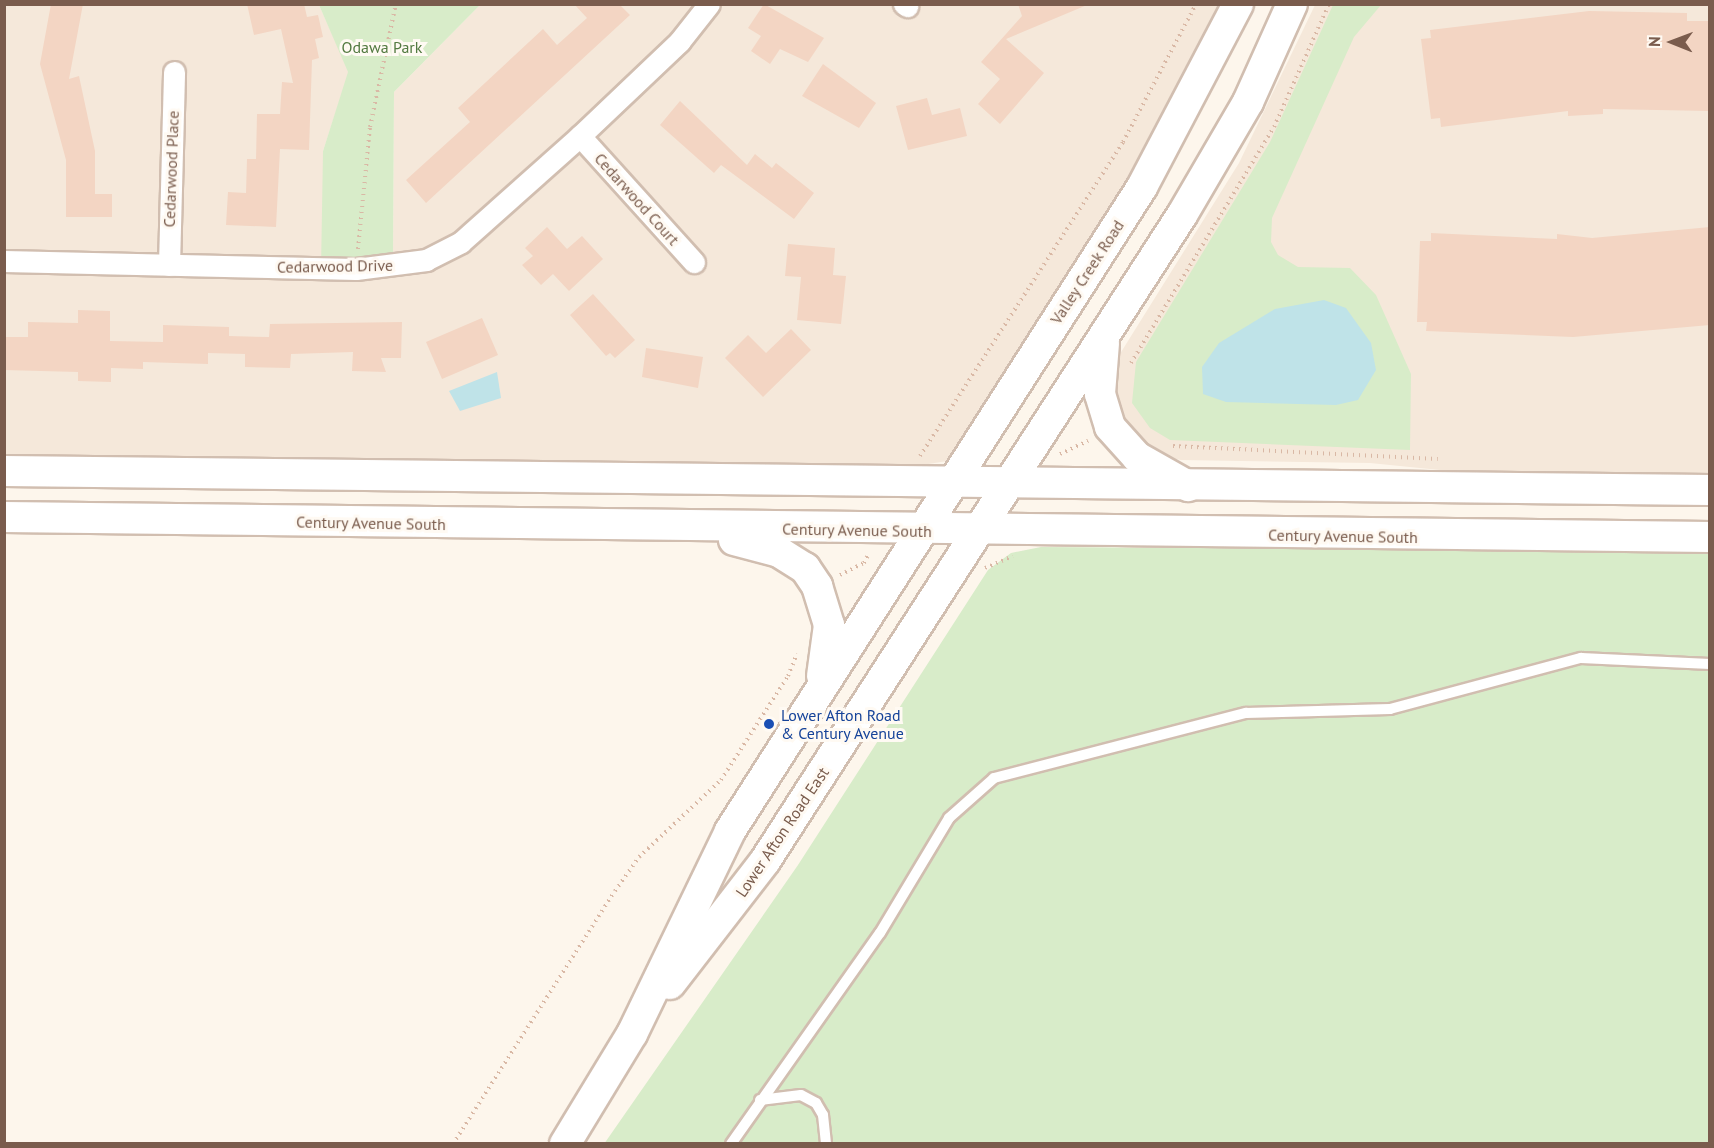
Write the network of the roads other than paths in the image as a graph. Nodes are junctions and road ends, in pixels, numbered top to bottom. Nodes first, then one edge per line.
1 (709, 4) edge
2 (1238, 4) edge
3 (1292, 4) edge
4 (174, 72) dead end
5 (580, 136) junction
6 (4, 261) edge
7 (694, 262) dead end
8 (169, 265) junction
9 (1107, 332) junction
10 (4, 471) edge
11 (949, 484) junction
12 (1009, 485) junction
13 (1191, 487) junction
14 (1710, 490) edge
15 (4, 517) edge
16 (684, 528) junction
17 (920, 531) junction
18 (980, 531) junction
19 (1710, 537) edge
20 (1710, 664) edge
21 (820, 688) junction
22 (632, 1034) junction
23 (760, 1100) junction
24 (565, 1143) edge
25 (731, 1143) edge
26 (826, 1143) edge

1 - 5 street, Cedarwood Drive
2 - 11 main road, Valley Creek Road
3 - 9 main road
4 - 8 street, Cedarwood Place
5 - 7 street, Cedarwood Court
5 - 8 street, Cedarwood Drive
6 - 8 street, Cedarwood Drive
9 - 12 main road
9 - 13 main road
10 - 11 main road
11 - 12 main road
11 - 17 main road, Valley Creek Road
12 - 13 main road
12 - 18 main road
13 - 14 main road
15 - 16 main road, Century Avenue South
16 - 17 main road, Century Avenue South
16 - 21 main road
17 - 18 main road, Century Avenue South
17 - 21 main road, Lower Afton Road East
18 - 19 main road, Century Avenue South
18 - 22 main road, Lower Afton Road East
20 - 23 lane
21 - 22 main road, Lower Afton Road East
22 - 24 main road, Lower Afton Road East
23 - 25 lane
23 - 26 lane

